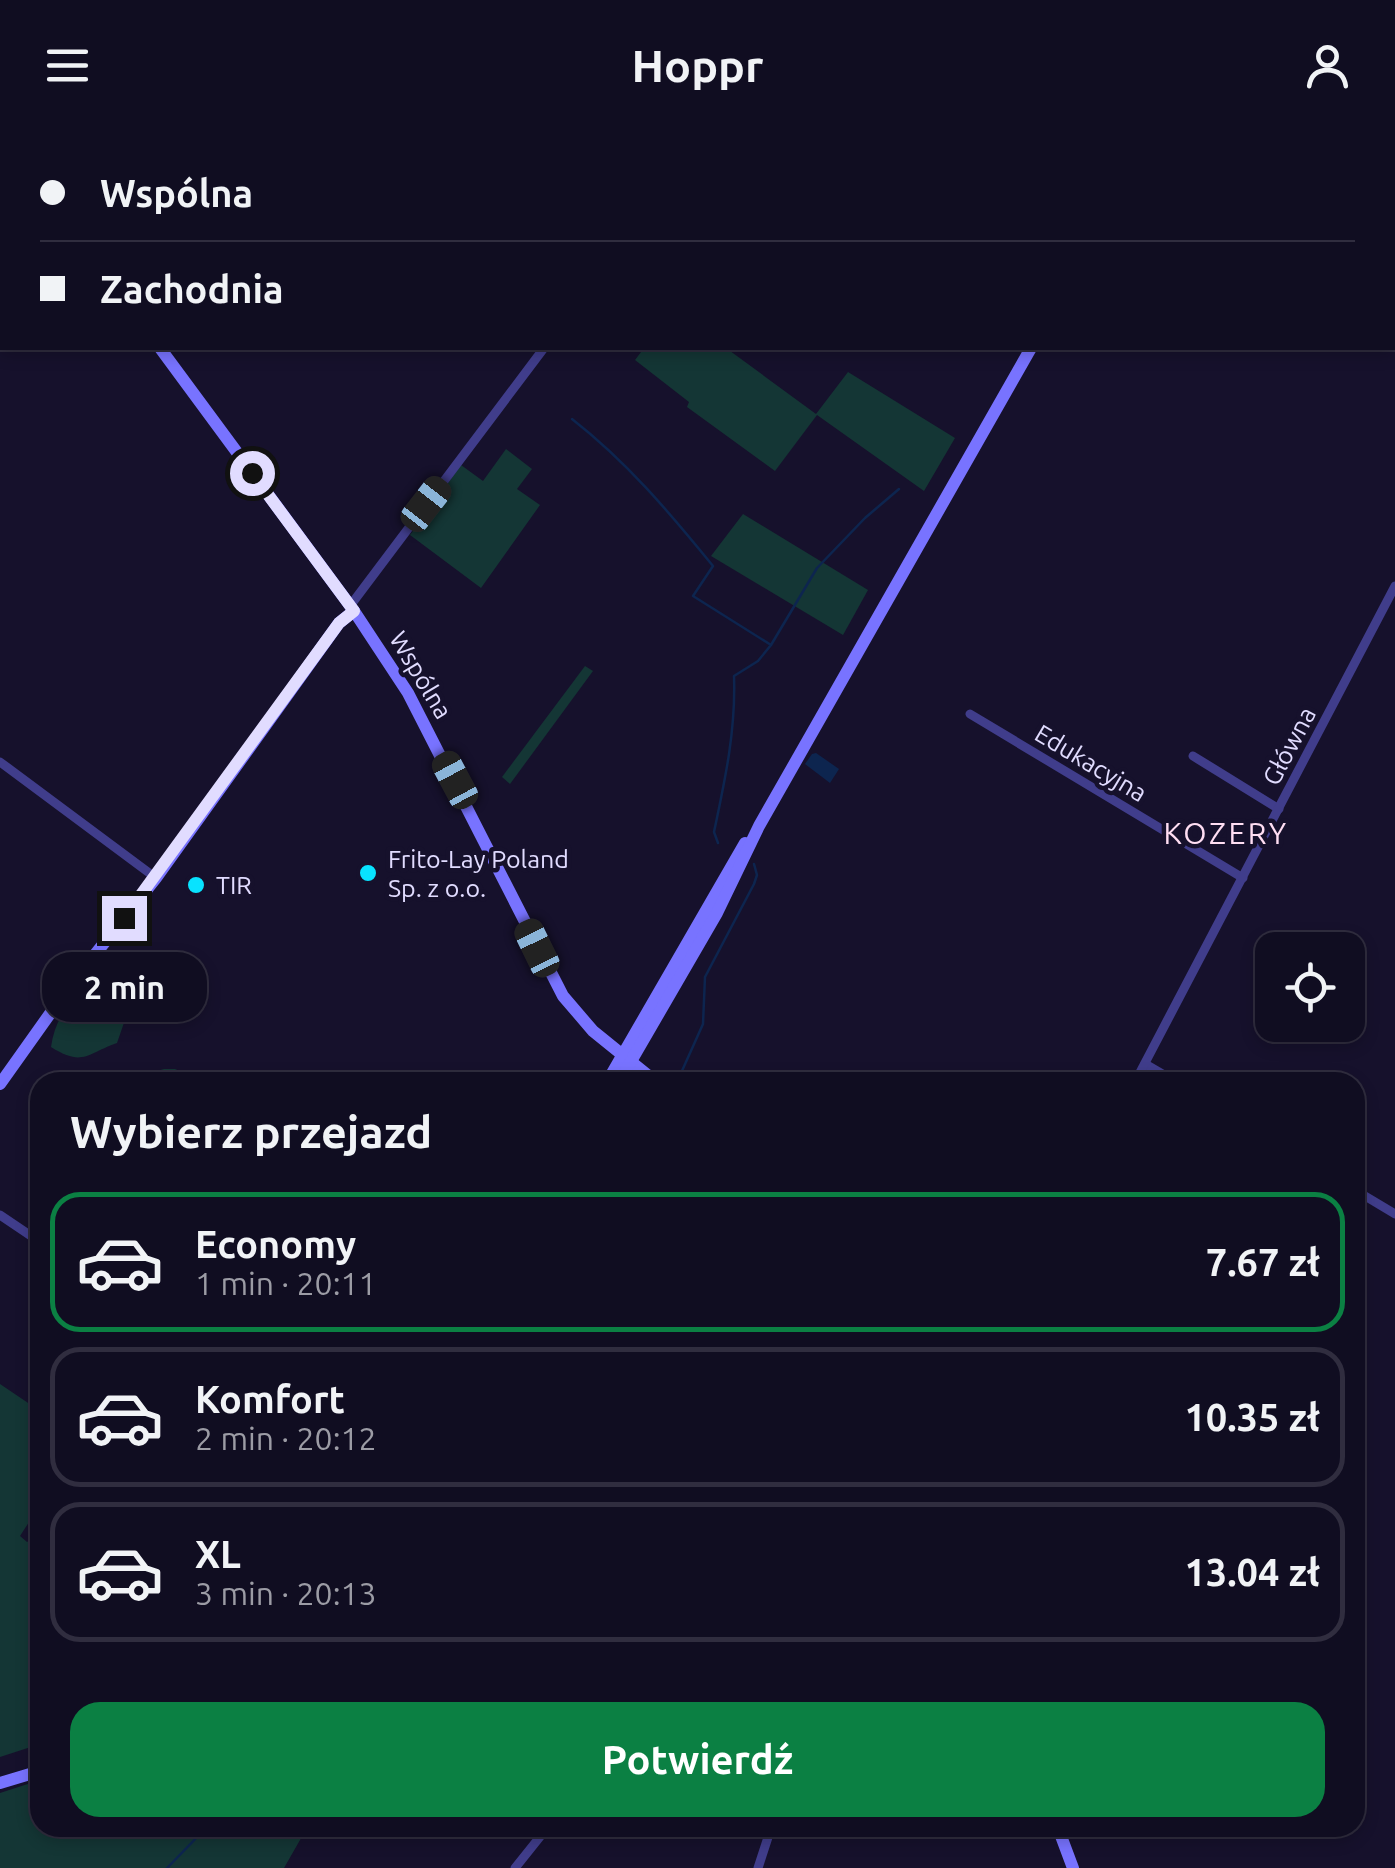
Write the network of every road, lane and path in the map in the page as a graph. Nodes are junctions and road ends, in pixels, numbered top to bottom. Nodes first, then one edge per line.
1 (161, 350) edge
2 (543, 350) edge
3 (1030, 350) edge
4 (1395, 586) edge
5 (352, 608) junction
6 (970, 714) dead end
7 (1193, 756) dead end
8 (0, 762) edge
9 (1279, 809) junction
10 (156, 878) junction
11 (1243, 878) junction
12 (627, 1059) junction
13 (1146, 1064) junction
14 (616, 1072) edge
15 (622, 1072) edge
16 (643, 1072) edge
17 (1142, 1072) edge
18 (1159, 1072) edge
19 (0, 1084) edge
20 (1365, 1196) edge
21 (1395, 1214) edge
22 (0, 1215) edge
23 (30, 1235) edge
24 (30, 1774) edge
25 (0, 1783) edge
26 (540, 1837) edge
27 (768, 1837) edge
28 (1061, 1837) edge
29 (515, 1868) edge
30 (758, 1868) edge
31 (1073, 1868) edge

1 - 5 street, Wspólna
2 - 5 street
3 - 12 street
4 - 9 street, Główna
5 - 10 street
5 - 12 street, Wspólna
6 - 11 street, Edukacyjna
7 - 9 street
8 - 10 street
9 - 11 street, Główna
10 - 19 street
11 - 13 street, Główna
12 - 14 street
12 - 15 street
12 - 16 street, Wspólna
13 - 17 street, Główna
13 - 18 street
20 - 21 street
22 - 23 street
24 - 25 street
26 - 29 street
27 - 30 street
28 - 31 street

